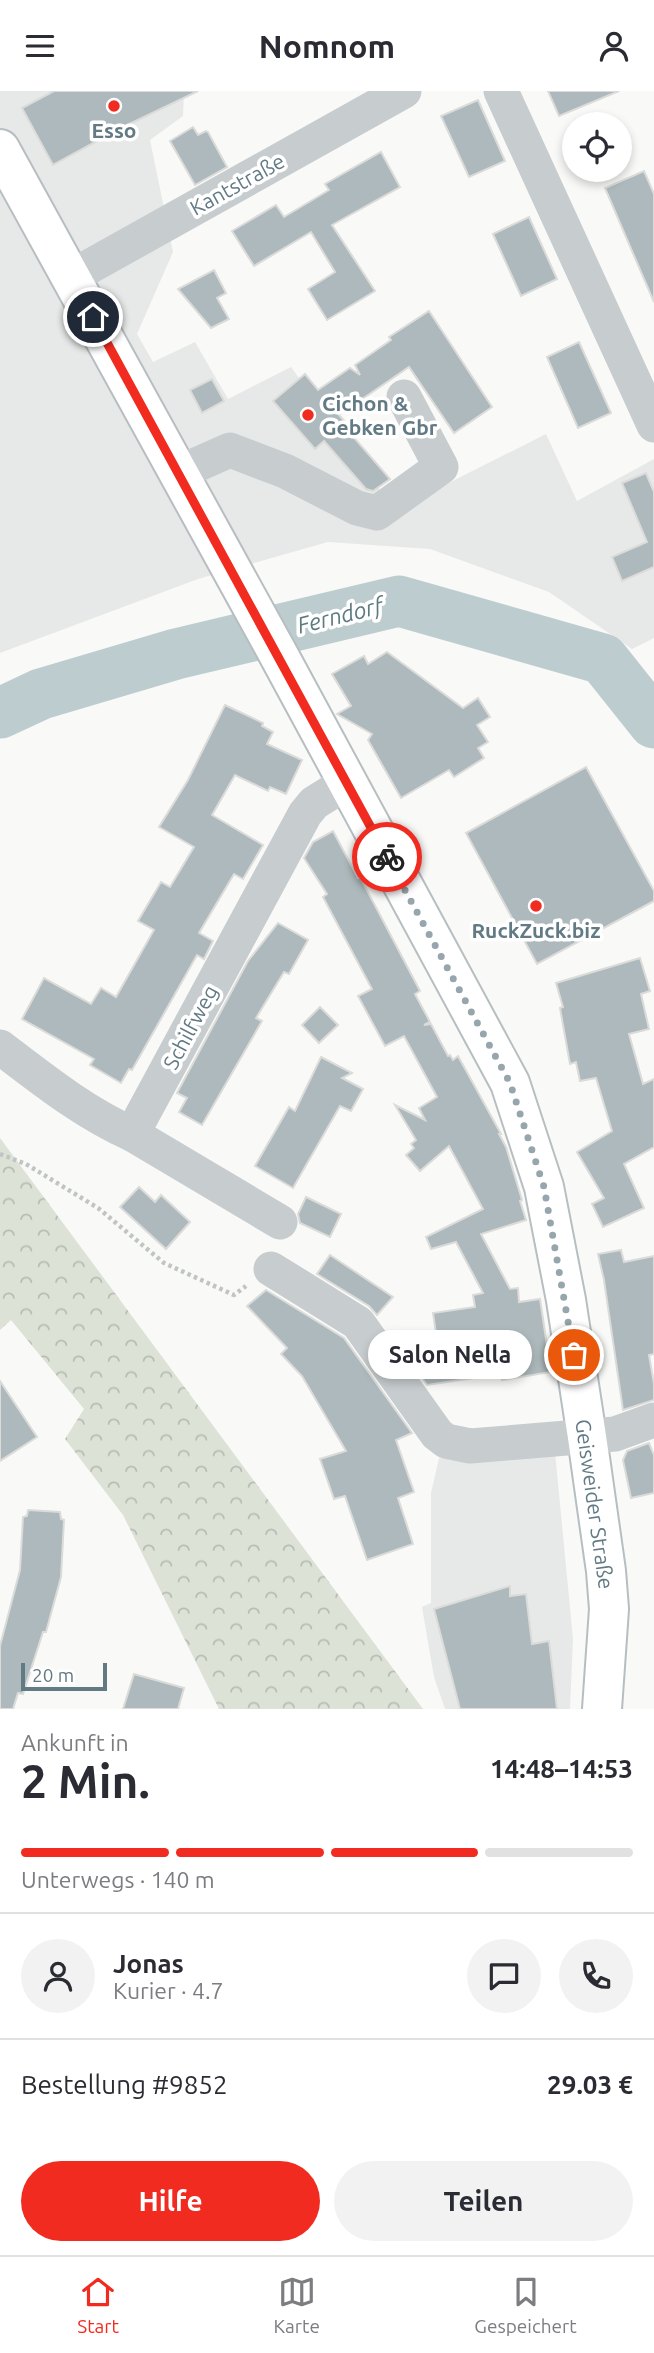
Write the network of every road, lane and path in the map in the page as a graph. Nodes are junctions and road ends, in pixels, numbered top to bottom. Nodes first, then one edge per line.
1 (404, 91) edge
2 (501, 91) edge
3 (0, 149) edge
4 (71, 277) junction
5 (404, 397) dead end
6 (654, 425) edge
7 (178, 473) junction
8 (346, 783) junction
9 (0, 1047) edge
10 (132, 1134) junction
11 (0, 1154) edge
12 (280, 1222) dead end
13 (271, 1269) joint
14 (654, 1420) edge
15 (587, 1437) junction
16 (602, 1709) edge

1 - 4 street, Kantstraße
2 - 6 street
3 - 4 main road, Geisweider Straße
4 - 7 main road, Geisweider Straße
5 - 7 street
7 - 8 main road, Geisweider Straße
8 - 10 street, Schilfweg
8 - 15 main road, Geisweider Straße
9 - 10 street
10 - 12 street
11 - 13 path
13 - 15 street
14 - 15 street
15 - 16 main road, Geisweider Straße

